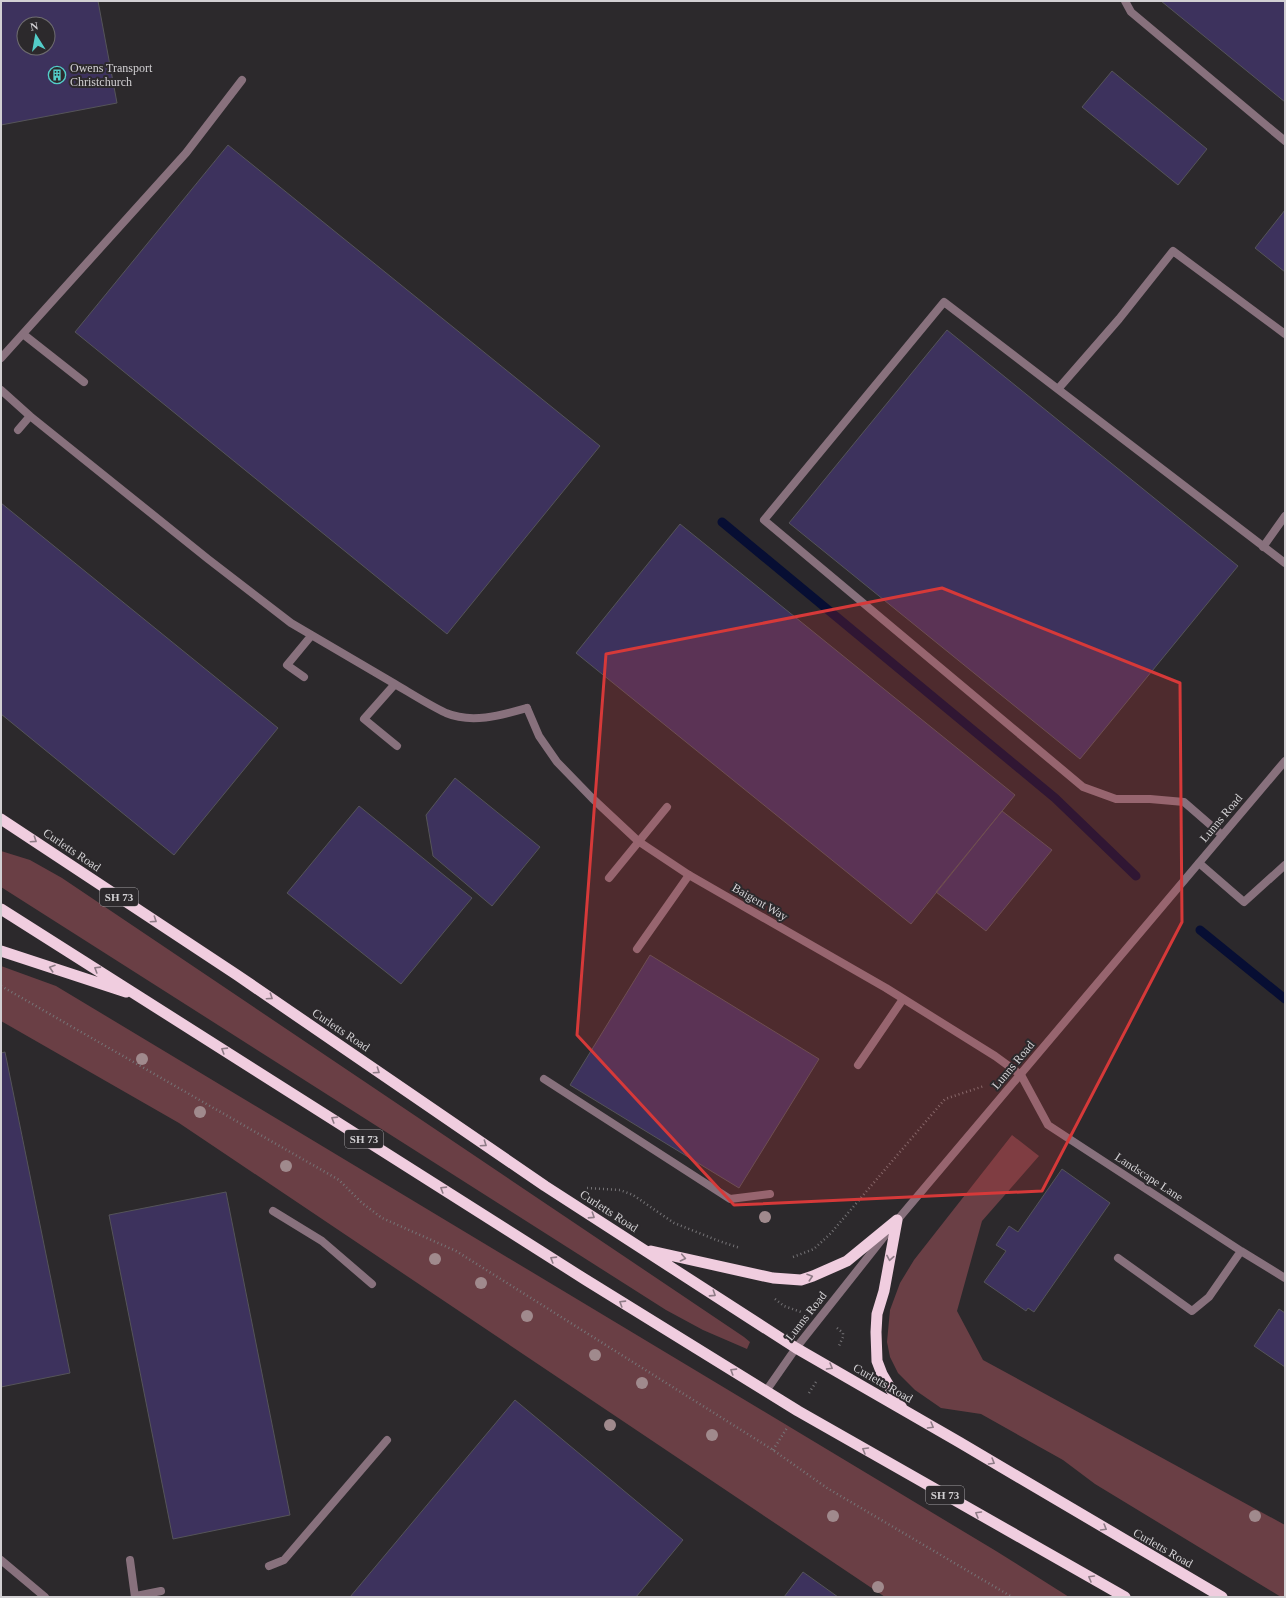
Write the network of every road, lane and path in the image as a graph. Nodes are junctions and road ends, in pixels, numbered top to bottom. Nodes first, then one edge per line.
1 (1125, 1) edge
2 (242, 80) dead end
3 (1285, 141) edge
4 (23, 334) junction
5 (1285, 334) edge
6 (1, 358) edge
7 (84, 382) dead end
8 (1058, 389) junction
9 (1, 390) edge
10 (30, 416) junction
11 (18, 430) dead end
12 (1285, 516) edge
13 (1263, 547) junction
14 (1285, 563) edge
15 (311, 636) junction
16 (304, 677) dead end
17 (395, 684) junction
18 (397, 746) dead end
19 (1285, 761) edge
20 (667, 807) dead end
21 (1, 819) edge
22 (1222, 835) junction
23 (638, 841) junction
24 (1199, 863) junction
25 (1285, 866) edge
26 (689, 875) junction
27 (608, 878) dead end
28 (1, 908) edge
29 (637, 949) dead end
30 (1, 951) edge
31 (1, 986) edge
32 (142, 997) junction
33 (903, 999) junction
34 (858, 1065) dead end
35 (1020, 1075) junction
36 (544, 1079) dead end
37 (945, 1099) dead end
38 (620, 1190) dead end
39 (770, 1194) dead end
40 (272, 1211) dead end
41 (897, 1220) junction
42 (741, 1248) dead end
43 (645, 1250) junction
44 (1241, 1251) junction
45 (789, 1258) dead end
46 (1118, 1258) dead end
47 (1285, 1278) edge
48 (372, 1284) dead end
49 (840, 1329) dead end
50 (841, 1343) dead end
51 (796, 1348) junction
52 (766, 1391) junction
53 (903, 1410) junction
54 (387, 1440) dead end
55 (1, 1560) edge
56 (130, 1560) dead end
57 (269, 1566) dead end
58 (161, 1591) dead end
59 (45, 1597) edge
60 (136, 1597) edge
61 (1012, 1597) edge
62 (1125, 1597) edge
63 (1222, 1597) edge

1 - 3 street
2 - 4 street
4 - 6 street
4 - 7 street
5 - 8 street
8 - 13 street
8 - 22 street
9 - 10 street
10 - 11 street
10 - 15 street
12 - 13 street
13 - 14 street
15 - 16 street
15 - 17 street
17 - 18 street
17 - 23 street, Baigent Way
19 - 22 street, Lunns Road
20 - 23 street
21 -> 43 highway, Curletts Road / SH 73
22 - 24 street, Lunns Road
23 - 26 street, Baigent Way
23 - 27 street
24 - 25 street
24 - 35 street, Lunns Road
26 - 29 street
26 - 33 street, Baigent Way
32 -> 28 highway, SH 73
32 -> 30 highway
31 - 61 path
52 -> 32 highway, SH 73
33 - 34 street
33 - 35 street, Baigent Way
35 - 41 street, Lunns Road
35 - 44 street, Landscape Lane
36 - 39 street
37 - 45 path
38 - 42 path
40 - 48 street
43 -> 41 highway
41 - 51 street, Lunns Road
41 -> 53 highway
43 -> 51 highway, Curletts Road / SH 73
44 - 46 street
44 - 47 street, Landscape Lane
49 - 50 path
51 - 52 street, Lunns Road
51 -> 53 highway, Curletts Road / SH 73
62 -> 52 highway, SH 73
53 -> 63 highway, Curletts Road / SH 73
54 - 57 street
55 - 59 street
56 - 60 street
58 - 60 street

